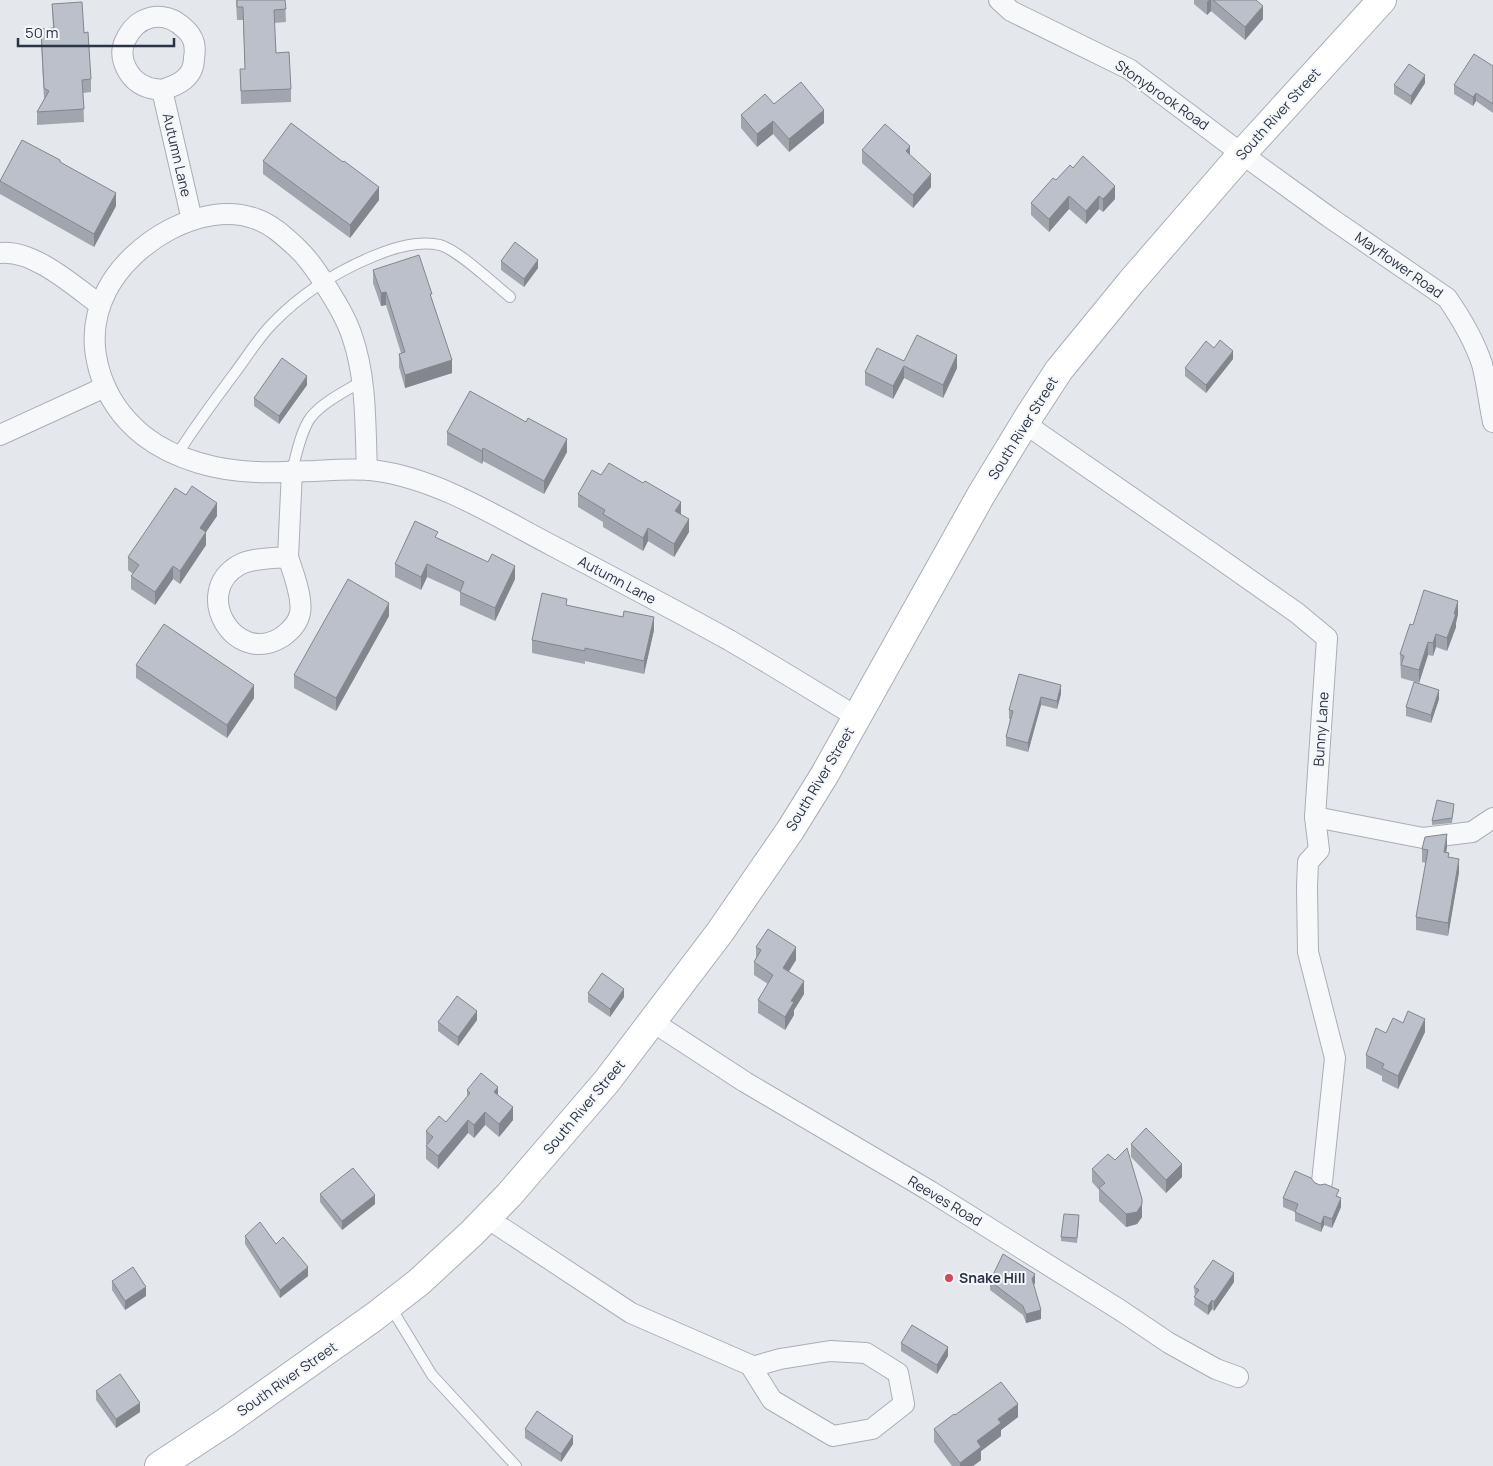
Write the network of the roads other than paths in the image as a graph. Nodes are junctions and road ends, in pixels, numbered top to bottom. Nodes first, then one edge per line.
1 (999, 0) edge
2 (1382, 0) edge
3 (162, 90) dead end
4 (1242, 154) junction
5 (192, 220) junction
6 (0, 253) edge
7 (323, 281) junction
8 (510, 297) dead end
9 (100, 305) junction
10 (362, 381) junction
11 (106, 387) junction
12 (1493, 422) edge
13 (1024, 423) junction
14 (0, 435) edge
15 (177, 455) junction
16 (367, 470) junction
17 (292, 471) junction
18 (288, 557) junction
19 (857, 717) junction
20 (1315, 817) junction
21 (1493, 818) edge
22 (653, 1022) junction
23 (1322, 1182) dead end
24 (487, 1218) junction
25 (390, 1305) junction
26 (752, 1367) junction
27 (1238, 1376) dead end
28 (159, 1466) edge
29 (516, 1466) edge

1 - 4 street, Stonybrook Road
2 - 4 street, South River Street
3 - 5 street, Autumn Lane
4 - 12 street, Mayflower Road
4 - 13 street, South River Street
5 - 7 street, Autumn Lane
5 - 9 street, Autumn Lane
6 - 9 street
7 - 8 lane
7 - 10 street, Autumn Lane
7 - 15 lane
9 - 11 street, Autumn Lane
10 - 16 street, Autumn Lane
10 - 17 lane
11 - 14 street
11 - 15 street, Autumn Lane
13 - 19 street, South River Street
13 - 20 street, Bunny Lane
15 - 17 street, Autumn Lane
16 - 17 street, Autumn Lane
16 - 19 street, Autumn Lane
17 - 18 street
18 - 18 street
19 - 22 street, South River Street
20 - 21 street
20 - 23 street, Bunny Lane
22 - 24 street, South River Street
22 - 27 street, Reeves Road
24 - 25 street, South River Street
24 - 26 street
25 - 28 street, South River Street
25 - 29 lane
26 - 26 street

